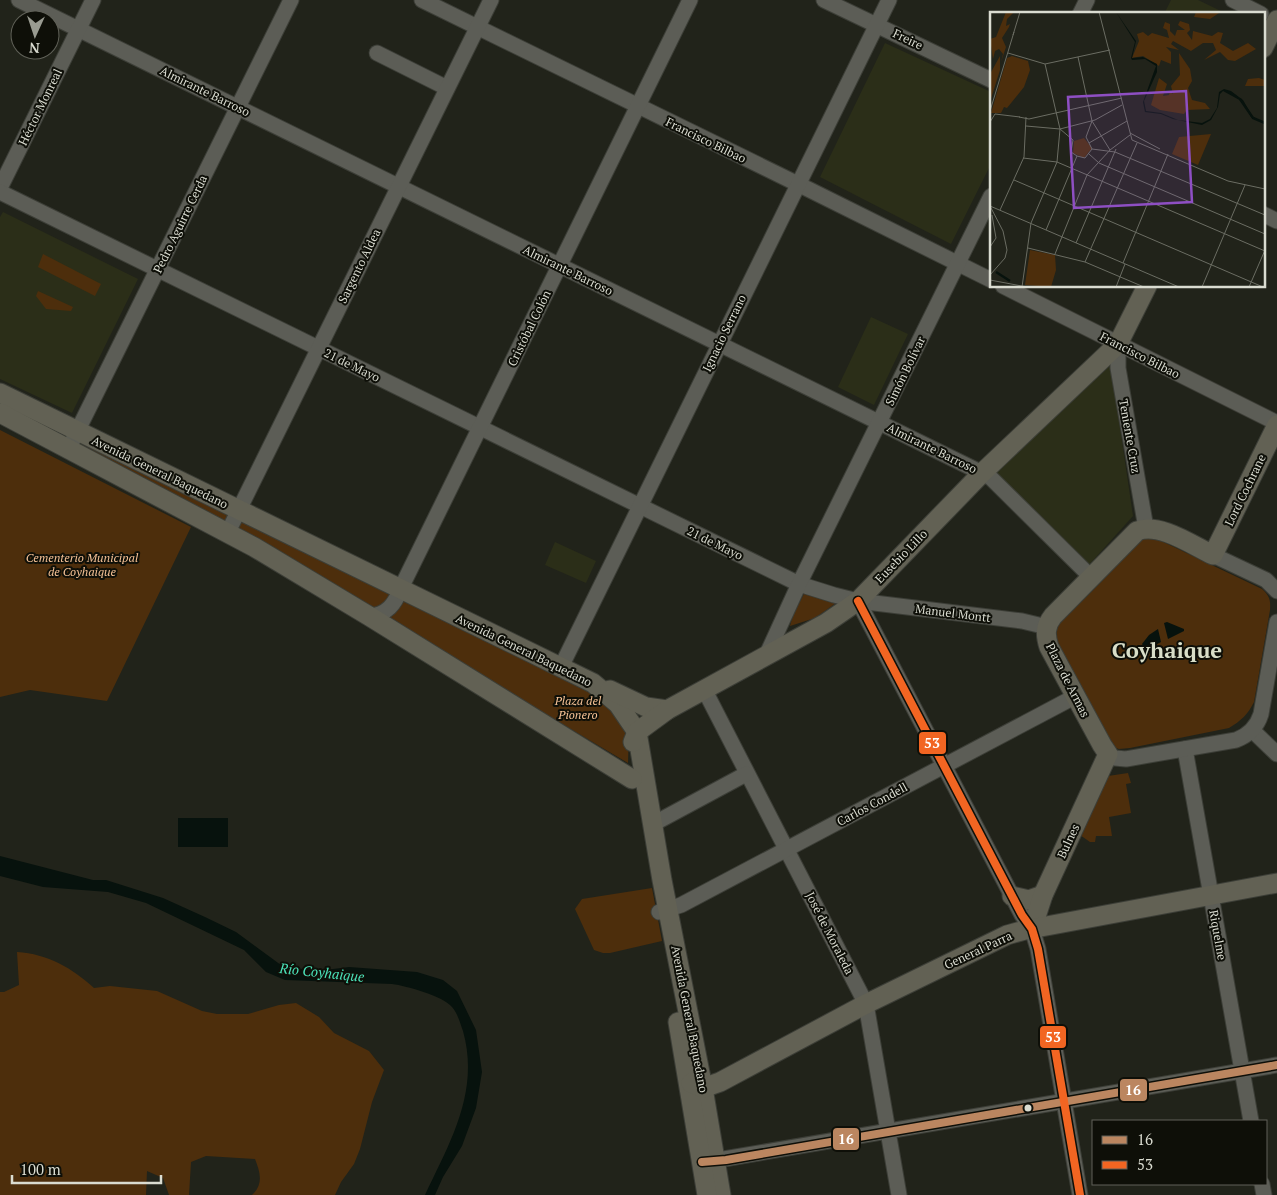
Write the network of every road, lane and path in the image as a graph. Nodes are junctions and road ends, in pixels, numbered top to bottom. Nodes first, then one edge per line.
1 (19, 0) edge
2 (93, 0) edge
3 (291, 0) edge
4 (422, 0) edge
5 (491, 0) edge
6 (690, 0) edge
7 (824, 0) edge
8 (888, 0) edge
9 (1087, 0) edge
10 (1233, 0) edge
11 (1081, 12) edge
12 (1258, 12) edge
13 (1264, 15) edge
14 (1277, 21) edge
15 (876, 25) junction
16 (477, 27) junction
17 (78, 29) junction
18 (1264, 46) edge
19 (376, 53) dead end
20 (990, 80) edge
21 (447, 88) junction
22 (238, 107) junction
23 (639, 107) junction
24 (797, 185) junction
25 (399, 186) junction
26 (0, 188) edge
27 (0, 192) edge
28 (990, 198) edge
29 (1264, 214) edge
30 (1277, 221) edge
31 (957, 264) junction
32 (560, 266) junction
33 (157, 269) junction
34 (990, 280) edge
35 (1007, 288) edge
36 (1146, 288) edge
37 (719, 344) junction
38 (1118, 344) junction
39 (318, 349) junction
40 (0, 393) edge
41 (0, 413) edge
42 (879, 423) junction
43 (1277, 424) edge
44 (480, 428) junction
45 (73, 440) junction
46 (982, 473) junction
47 (640, 506) junction
48 (239, 510) junction
49 (1146, 528) junction
50 (228, 532) junction
51 (1213, 555) junction
52 (1091, 576) junction
53 (800, 584) junction
54 (401, 588) junction
55 (1277, 591) edge
56 (858, 601) junction
57 (369, 616) junction
58 (1277, 622) edge
59 (1047, 627) junction
60 (767, 654) junction
61 (1274, 662) edge
62 (561, 667) junction
63 (593, 683) junction
64 (704, 689) junction
65 (1076, 696) junction
66 (667, 710) junction
67 (1252, 730) junction
68 (636, 732) junction
69 (1185, 749) junction
70 (1108, 754) junction
71 (1277, 754) edge
72 (944, 766) junction
73 (746, 774) junction
74 (632, 779) junction
75 (653, 824) junction
76 (787, 849) junction
77 (1277, 884) edge
78 (1043, 895) junction
79 (1012, 896) junction
80 (1212, 896) junction
81 (664, 911) junction
82 (1032, 929) junction
83 (866, 1004) junction
84 (1277, 1065) edge
85 (1242, 1071) junction
86 (687, 1078) junction
87 (703, 1088) junction
88 (1064, 1102) junction
89 (1251, 1120) edge
90 (888, 1132) junction
91 (709, 1162) junction
92 (707, 1195) edge
93 (721, 1195) edge
94 (899, 1195) edge
95 (1080, 1195) edge

1 - 17 street, Almirante Barroso
2 - 17 street, Héctor Monreal
3 - 22 street, Pedro Aguirre Cerda
4 - 16 street, Francisco Bilbao
5 - 16 street, Sargento Aldea
6 - 23 street, Cristóbal Colón
7 - 15 street, Freire
8 - 15 street, Ignacio Serrano
9 - 11 street
10 - 12 street
13 - 14 street
14 - 18 main road
15 - 20 street, Freire
15 - 24 street, Ignacio Serrano
16 - 21 street, Sargento Aldea
16 - 23 street, Francisco Bilbao
17 - 22 street, Almirante Barroso
17 - 26 street, Héctor Monreal
19 - 21 street
21 - 25 street, Sargento Aldea
22 - 25 street, Almirante Barroso
22 - 33 street, Pedro Aguirre Cerda
23 - 24 street, Francisco Bilbao
23 - 32 street, Cristóbal Colón
24 - 31 street, Francisco Bilbao
24 - 37 street, Ignacio Serrano
25 - 32 street, Almirante Barroso
25 - 39 street, Sargento Aldea
27 - 33 street, 21 de Mayo
28 - 31 street, Simón Bolívar
29 - 30 street
31 - 34 street, Francisco Bilbao
31 - 42 street, Simón Bolívar
32 - 37 street, Almirante Barroso
32 - 44 street, Cristóbal Colón
33 - 39 street, 21 de Mayo
33 - 45 street, Pedro Aguirre Cerda
35 - 38 street, Francisco Bilbao
36 - 38 main road, Eusebio Lillo
37 - 42 street, Almirante Barroso
37 - 47 street, Ignacio Serrano
38 - 43 street, Francisco Bilbao
38 - 46 main road, Eusebio Lillo
38 - 49 street, Teniente Cruz
39 - 44 street, 21 de Mayo
39 - 48 street, Sargento Aldea
40 - 45 main road, Avenida General Baquedano
41 - 45 main road, Avenida General Baquedano
42 - 46 street, Almirante Barroso
42 - 53 street, Simón Bolívar
43 - 51 main road, Lord Cochrane
44 - 47 street, 21 de Mayo
44 - 54 street, Cristóbal Colón
45 - 48 main road, Avenida General Baquedano
45 - 50 main road, Avenida General Baquedano
46 - 52 street, Almirante Barroso
46 - 56 main road, Eusebio Lillo
47 - 53 street, 21 de Mayo
47 - 62 street, Ignacio Serrano
48 - 50 street, Sargento Aldea
48 - 54 main road, Avenida General Baquedano
49 - 51 main road
49 - 52 main road, Plaza de Armas
50 - 57 main road, Avenida General Baquedano
51 - 55 street
52 - 59 main road, Plaza de Armas
53 - 56 street, 21 de Mayo
53 - 60 street, Simón Bolívar
54 - 57 street, Cristóbal Colón
54 - 62 main road, Avenida General Baquedano
56 - 59 street, Manuel Montt
56 - 60 main road, Eusebio Lillo
56 - 72 street
57 - 74 main road, Avenida General Baquedano
58 - 61 street
59 - 65 main road, Plaza de Armas
60 - 64 main road, Eusebio Lillo
61 - 67 street
62 - 63 main road, Avenida General Baquedano
63 - 66 main road
63 - 68 main road, Avenida General Baquedano
64 - 66 main road, Eusebio Lillo
64 - 73 street, José de Moraleda
65 - 70 main road, Plaza de Armas
65 - 72 street, Carlos Condell
66 - 68 main road, Eusebio Lillo
67 - 69 street
67 - 71 street
68 - 74 main road
68 - 75 main road, Avenida General Baquedano
69 - 70 street
69 - 80 street, Riquelme
70 - 78 main road, Bulnes
72 - 76 street, Carlos Condell
72 - 79 street
73 - 75 street
73 - 76 street, José de Moraleda
74 - 81 main road, Avenida General Baquedano
75 - 81 main road, Avenida General Baquedano
76 - 81 street, Carlos Condell
76 - 83 street, José de Moraleda
77 - 80 main road, General Parra
78 - 79 main road
78 - 82 main road, Bulnes
79 - 82 street
80 - 82 main road, General Parra
80 - 85 street, Riquelme
81 - 86 main road, Avenida General Baquedano
81 - 87 main road, Avenida General Baquedano
82 - 83 main road, General Parra
82 - 88 street
83 - 87 main road, General Parra
83 - 90 street, José de Moraleda
84 - 85 street
85 - 88 street
85 - 89 street, Riquelme
86 - 87 main road
86 - 91 main road, Avenida General Baquedano
87 - 91 main road, Avenida General Baquedano
88 - 90 street
88 - 95 street
90 - 91 street
90 - 94 street, José de Moraleda
91 - 92 main road, Avenida General Baquedano
91 - 93 main road, Avenida General Baquedano

